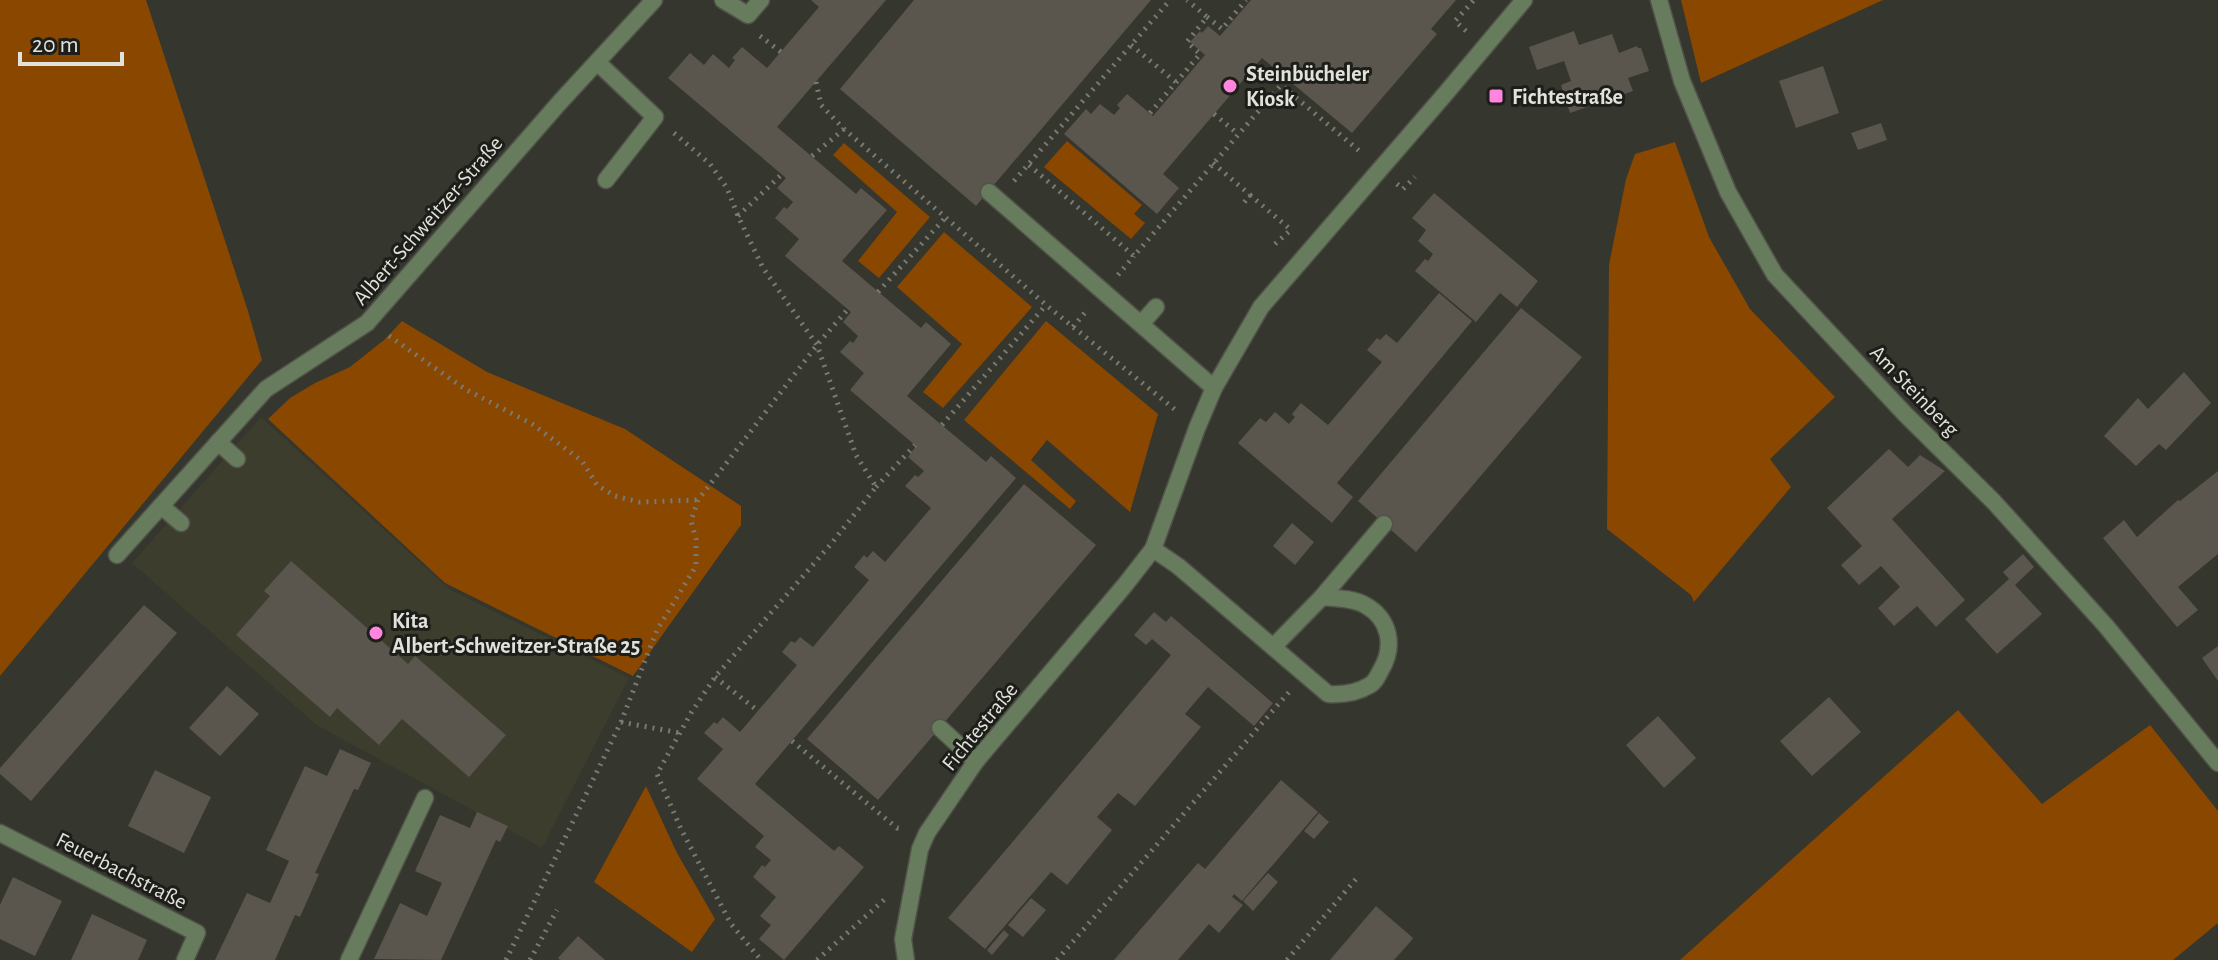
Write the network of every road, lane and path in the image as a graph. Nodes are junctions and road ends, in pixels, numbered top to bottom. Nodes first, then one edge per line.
1 (654, 0) edge
2 (723, 0) edge
3 (761, 0) edge
4 (1170, 0) edge
5 (1187, 0) edge
6 (1246, 0) edge
7 (1524, 0) edge
8 (1659, 0) edge
9 (1207, 17) junction
10 (1131, 45) junction
11 (597, 62) junction
12 (816, 82) dead end
13 (1177, 84) junction
14 (1150, 113) dead end
15 (1214, 114) dead end
16 (655, 117) junction
17 (844, 129) junction
18 (1238, 134) junction
19 (812, 156) dead end
20 (1213, 163) junction
21 (1380, 169) junction
22 (782, 174) dead end
23 (606, 180) dead end
24 (989, 192) dead end
25 (1250, 195) junction
26 (1243, 204) dead end
27 (738, 216) junction
28 (945, 218) junction
29 (1291, 230) dead end
30 (878, 292) dead end
31 (1046, 305) junction
32 (1156, 307) dead end
33 (848, 309) dead end
34 (367, 323) junction
35 (1141, 324) junction
36 (817, 345) junction
37 (1214, 388) junction
38 (942, 425) dead end
39 (1197, 428) junction
40 (218, 442) junction
41 (915, 445) dead end
42 (237, 459) dead end
43 (876, 487) junction
44 (698, 500) junction
45 (161, 506) junction
46 (181, 523) dead end
47 (1384, 524) dead end
48 (1153, 549) junction
49 (117, 555) dead end
50 (1322, 597) junction
51 (1273, 647) junction
52 (1304, 674) junction
53 (715, 677) junction
54 (758, 711) dead end
55 (621, 722) junction
56 (940, 728) dead end
57 (680, 733) junction
58 (792, 741) dead end
59 (976, 761) junction
60 (2218, 763) edge
61 (425, 798) dead end
62 (0, 833) edge
63 (927, 833) junction
64 (915, 875) junction
65 (1356, 879) dead end
66 (557, 910) dead end
67 (185, 960) edge
68 (349, 960) edge
69 (506, 960) edge
70 (530, 960) edge
71 (761, 960) edge
72 (817, 960) edge
73 (906, 960) edge
74 (1057, 960) edge
75 (1287, 960) edge

1 - 11 street, Albert-Schweitzer-Straße
2 - 3 street
4 - 10 path
5 - 9 path
6 - 9 path
7 - 21 street, Fichtestraße
8 - 60 street, Am Steinberg
9 - 13 path
10 - 13 path
10 - 20 path
11 - 16 street
11 - 34 street, Albert-Schweitzer-Straße
12 - 17 path
13 - 14 path
15 - 18 path
16 - 23 street
16 - 27 path
17 - 19 path
17 - 28 path
18 - 20 path
18 - 21 path
20 - 25 path
21 - 37 street, Fichtestraße
22 - 27 path
24 - 35 street
25 - 26 path
25 - 29 path
27 - 36 path
28 - 30 path
28 - 31 path
31 - 38 path
31 - 39 path
32 - 35 street
33 - 36 path
34 - 40 street, Albert-Schweitzer-Straße
34 - 44 path
35 - 37 street
36 - 43 path
36 - 44 path
37 - 39 street, Fichtestraße
39 - 48 street, Fichtestraße
40 - 42 street
40 - 45 street, Albert-Schweitzer-Straße
41 - 43 path
43 - 53 path
44 - 55 path
45 - 46 street
45 - 49 street, Albert-Schweitzer-Straße
47 - 50 street
48 - 51 street
48 - 59 street, Fichtestraße
50 - 51 street
50 - 52 street
51 - 52 street
52 - 74 path
53 - 54 path
53 - 57 path
55 - 57 path
55 - 69 path
56 - 59 street
57 - 71 path
58 - 63 path
59 - 63 street, Fichtestraße
61 - 68 street
62 - 67 street, Feuerbachstraße
63 - 64 street, Fichtestraße
64 - 72 path
64 - 73 street, Fichtestraße
65 - 75 path
66 - 70 path

